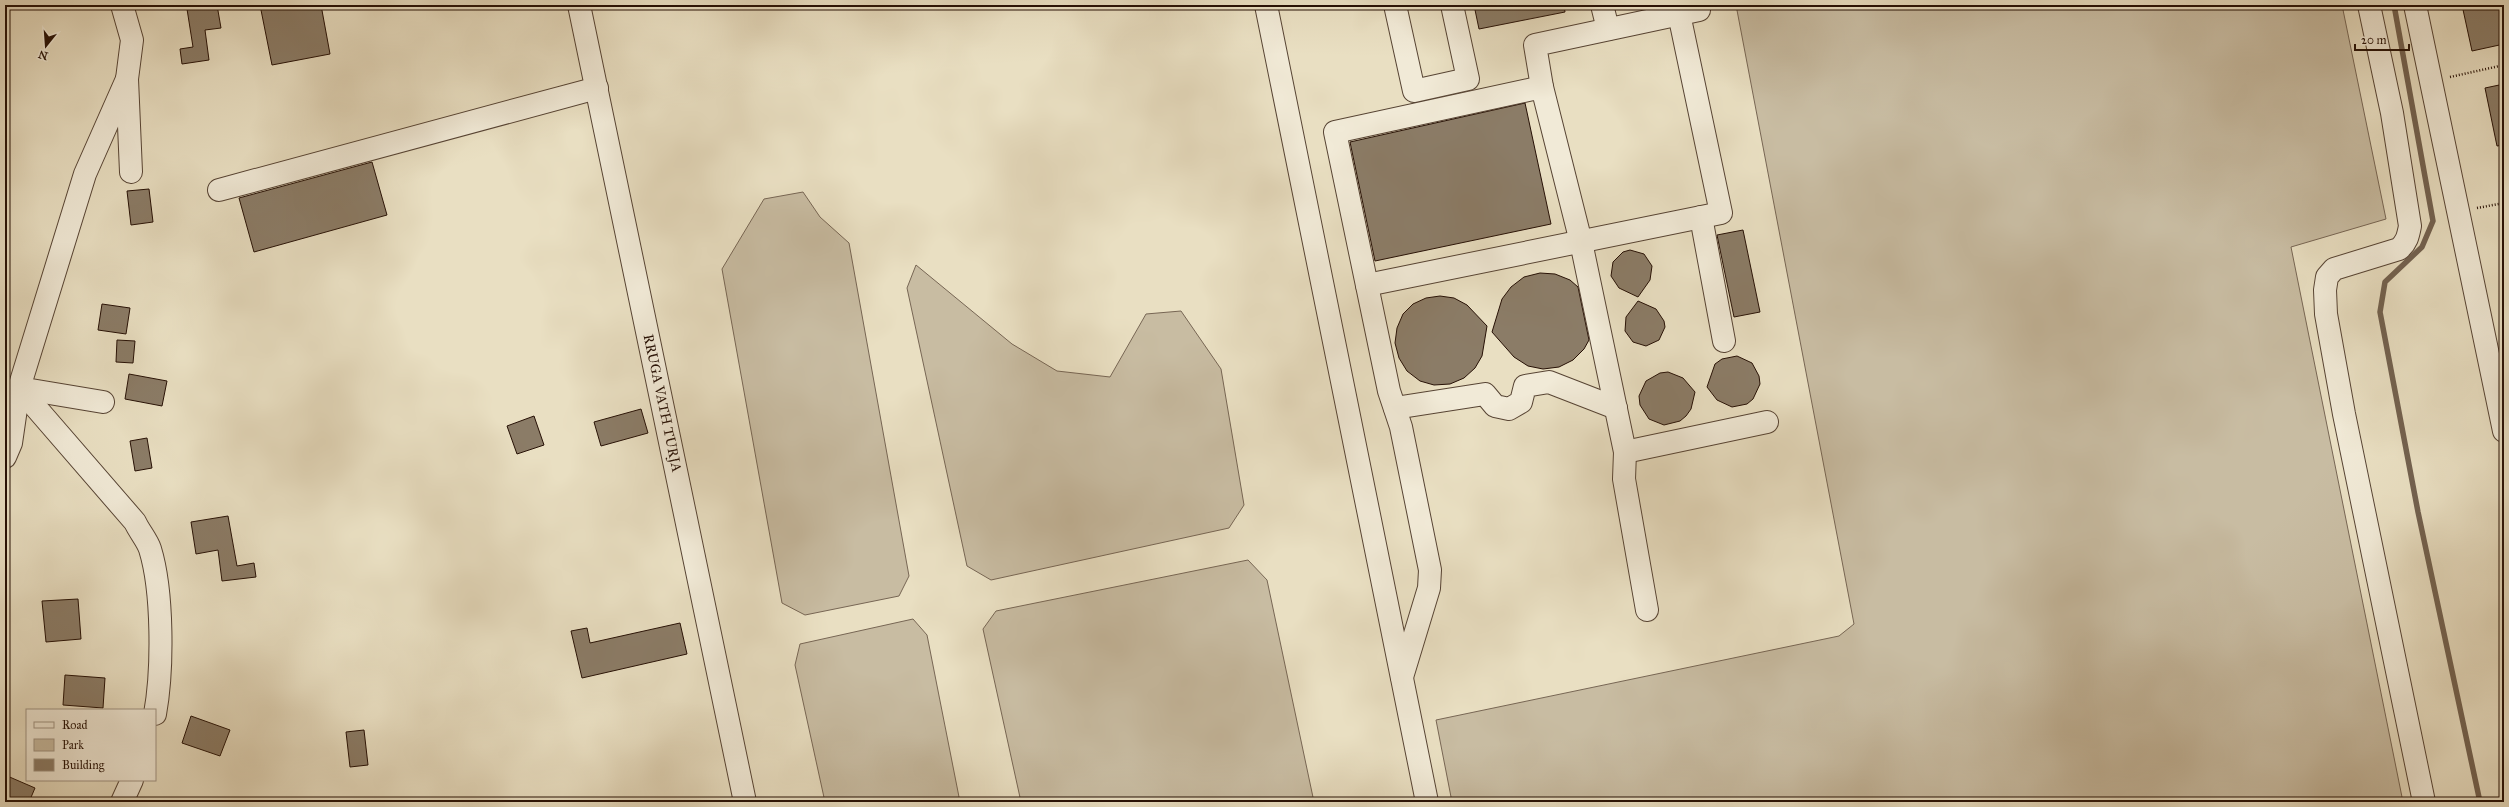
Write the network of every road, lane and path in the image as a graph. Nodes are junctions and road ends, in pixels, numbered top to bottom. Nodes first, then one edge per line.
1 (122, 5) edge
2 (579, 5) edge
3 (1266, 5) edge
4 (1395, 5) edge
5 (1452, 5) edge
6 (1602, 5) edge
7 (2368, 5) edge
8 (2414, 5) edge
9 (1608, 29) junction
10 (2504, 65) edge
11 (127, 79) junction
12 (2430, 81) junction
13 (1542, 87) junction
14 (597, 88) junction
15 (131, 172) dead end
16 (219, 190) dead end
17 (2504, 203) edge
18 (2458, 212) junction
19 (1701, 217) junction
20 (1581, 242) junction
21 (1367, 285) junction
22 (1724, 341) dead end
23 (18, 388) junction
24 (103, 402) dead end
25 (1395, 408) junction
26 (1616, 408) junction
27 (1767, 422) dead end
28 (2504, 432) edge
29 (1625, 452) junction
30 (5, 457) edge
31 (1646, 610) dead end
32 (1402, 677) junction
33 (156, 709) edge
34 (132, 781) edge
35 (122, 802) edge
36 (745, 802) edge
37 (1427, 802) edge
38 (2424, 802) edge

1 - 11 street
2 - 14 street, RRUGA VATH TURJA
3 - 32 street
4 - 5 street
6 - 9 street
7 - 38 street
8 - 12 street
9 - 13 street
9 - 19 street
10 - 12 path
11 - 15 street
11 - 23 street
12 - 18 street
13 - 20 street
13 - 21 street
14 - 16 street
14 - 36 street, RRUGA VATH TURJA
17 - 18 path
18 - 28 street
19 - 20 street
19 - 22 street
20 - 21 street
20 - 26 street
21 - 25 street
23 - 24 street
23 - 30 street
23 - 33 street
25 - 26 street
25 - 32 street
26 - 29 street
27 - 29 street
29 - 31 street
32 - 37 street
34 - 35 street

